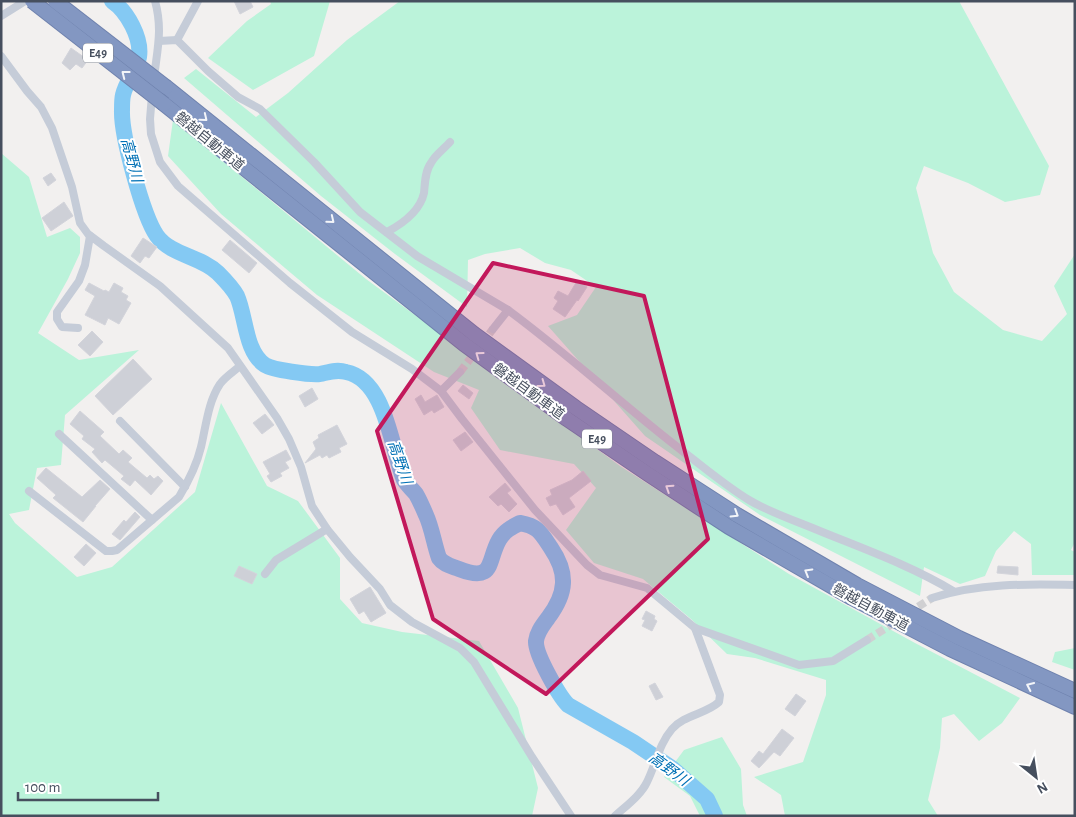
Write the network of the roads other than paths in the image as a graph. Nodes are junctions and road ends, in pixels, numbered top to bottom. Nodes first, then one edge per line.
1 (25, 1) edge
2 (32, 1) edge
3 (55, 1) edge
4 (155, 1) edge
5 (198, 1) edge
6 (1, 16) edge
7 (177, 40) junction
8 (159, 41) junction
9 (1, 56) edge
10 (450, 142) dead end
11 (387, 232) junction
12 (90, 236) junction
13 (508, 310) junction
14 (78, 328) dead end
15 (493, 329) tunnel mouth
16 (240, 366) junction
17 (460, 372) tunnel mouth
18 (441, 391) junction
19 (120, 422) dead end
20 (59, 434) dead end
21 (185, 487) junction
22 (29, 491) dead end
23 (152, 520) junction
24 (327, 529) junction
25 (265, 574) dead end
26 (1075, 585) edge
27 (953, 591) junction
28 (932, 598) tunnel mouth
29 (695, 628) junction
30 (867, 640) tunnel mouth
31 (1075, 691) edge
32 (1075, 706) edge
33 (571, 816) edge
34 (615, 816) edge

1 - 6 street
32 -> 2 highway, 磐越自動車道 / E49, bridge
3 -> 31 highway, 磐越自動車道 / E49, bridge
4 - 8 street
5 - 7 street
7 - 8 street
7 - 11 street
8 - 18 street
9 - 12 street
10 - 11 street
11 - 13 street
12 - 14 street
12 - 16 street
13 - 15 street
13 - 27 street
16 - 21 street
16 - 24 street
17 - 18 street
18 - 29 street
19 - 21 street
20 - 23 street
21 - 23 street
22 - 23 street
24 - 25 street
24 - 33 street
26 - 27 street
27 - 28 street
29 - 30 street
29 - 34 street

